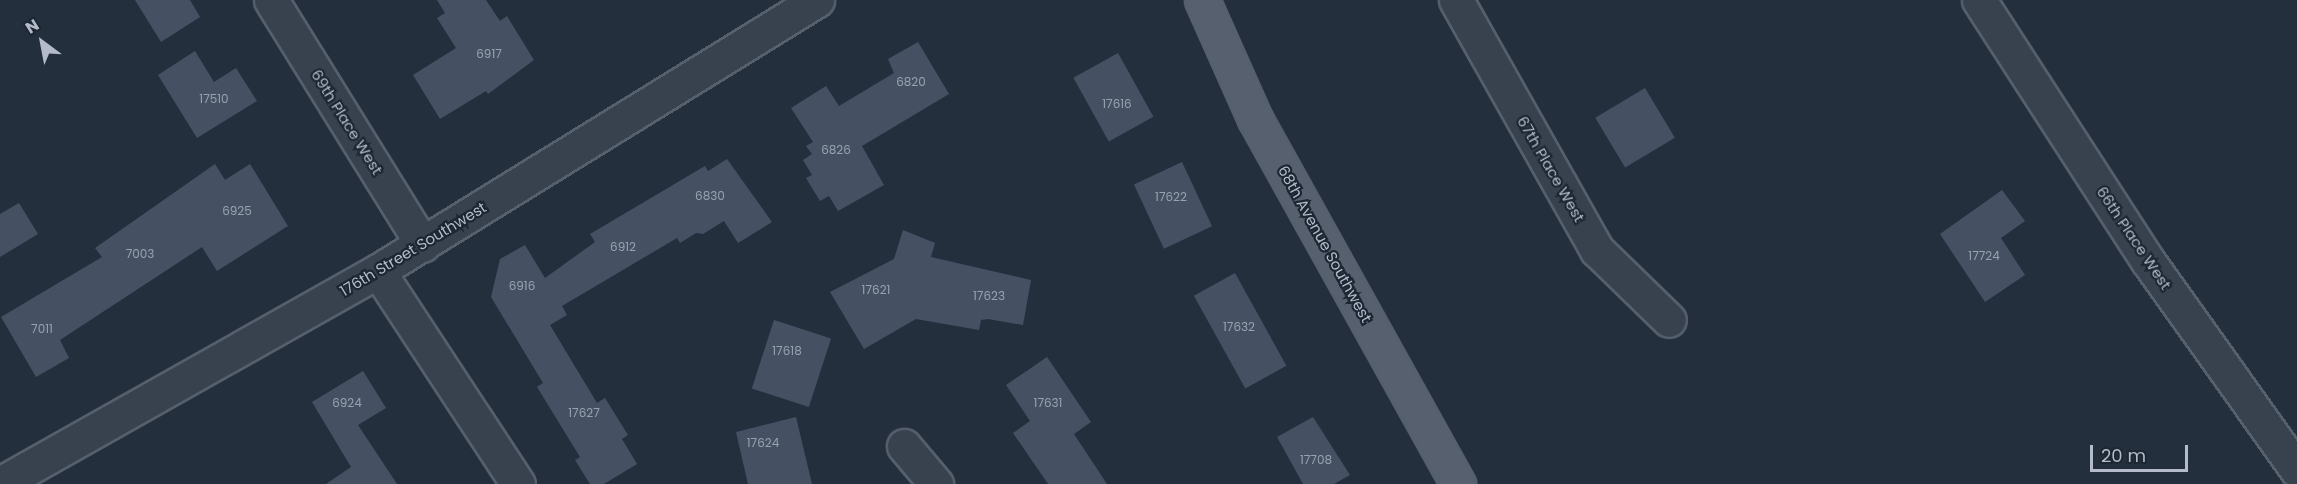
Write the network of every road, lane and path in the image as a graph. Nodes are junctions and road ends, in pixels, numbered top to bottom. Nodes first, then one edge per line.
1 (271, 0) edge
2 (817, 0) edge
3 (1202, 0) edge
4 (1456, 0) edge
5 (1979, 0) edge
6 (423, 245) junction
7 (378, 272) junction
8 (1669, 320) dead end
9 (904, 446) dead end
10 (2297, 470) edge
11 (0, 484) edge
12 (518, 484) edge
13 (936, 484) edge
14 (1458, 484) edge

1 - 6 street, 69th Place West
2 - 6 street, 176th Street Southwest
3 - 14 main road, 68th Avenue Southwest
4 - 8 street, 67th Place West
5 - 10 street, 66th Place West
6 - 7 street, 176th Street Southwest
7 - 11 street, 176th Street Southwest
7 - 12 street
9 - 13 street

